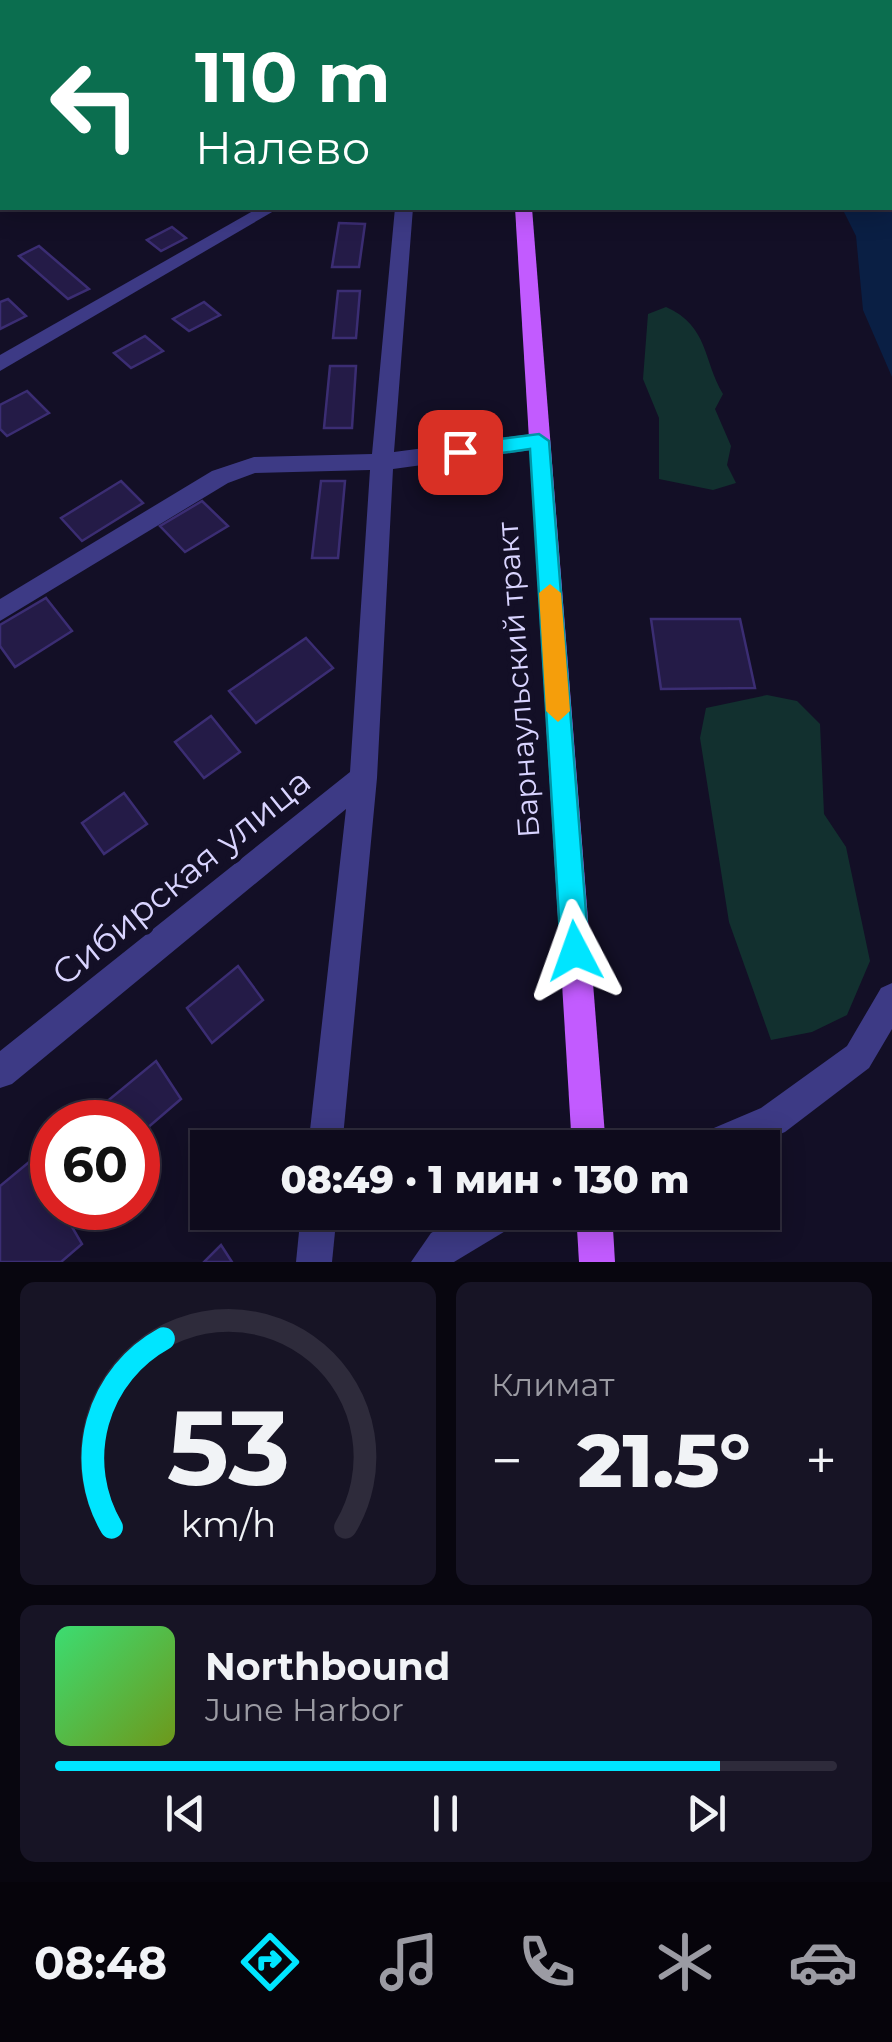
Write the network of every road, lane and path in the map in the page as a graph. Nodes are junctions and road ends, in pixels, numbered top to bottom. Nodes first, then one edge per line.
1 (267, 210) edge
2 (404, 210) edge
3 (522, 210) edge
4 (0, 364) edge
5 (539, 441) junction
6 (382, 462) junction
7 (0, 612) edge
8 (363, 778) junction
9 (892, 999) edge
10 (0, 1072) edge
11 (327, 1130) edge
12 (588, 1130) edge
13 (749, 1130) edge
14 (317, 1230) edge
15 (473, 1230) edge
16 (595, 1230) edge
17 (314, 1262) edge
18 (429, 1262) edge
19 (598, 1262) edge

1 - 4 street
2 - 6 street
3 - 5 main road, Барнаульский тракт
5 - 6 street
5 - 12 main road, Барнаульский тракт
6 - 7 street
6 - 8 street
8 - 10 street, Сибирская улица
8 - 11 street
9 - 13 street
14 - 17 street
15 - 18 street
16 - 19 main road

